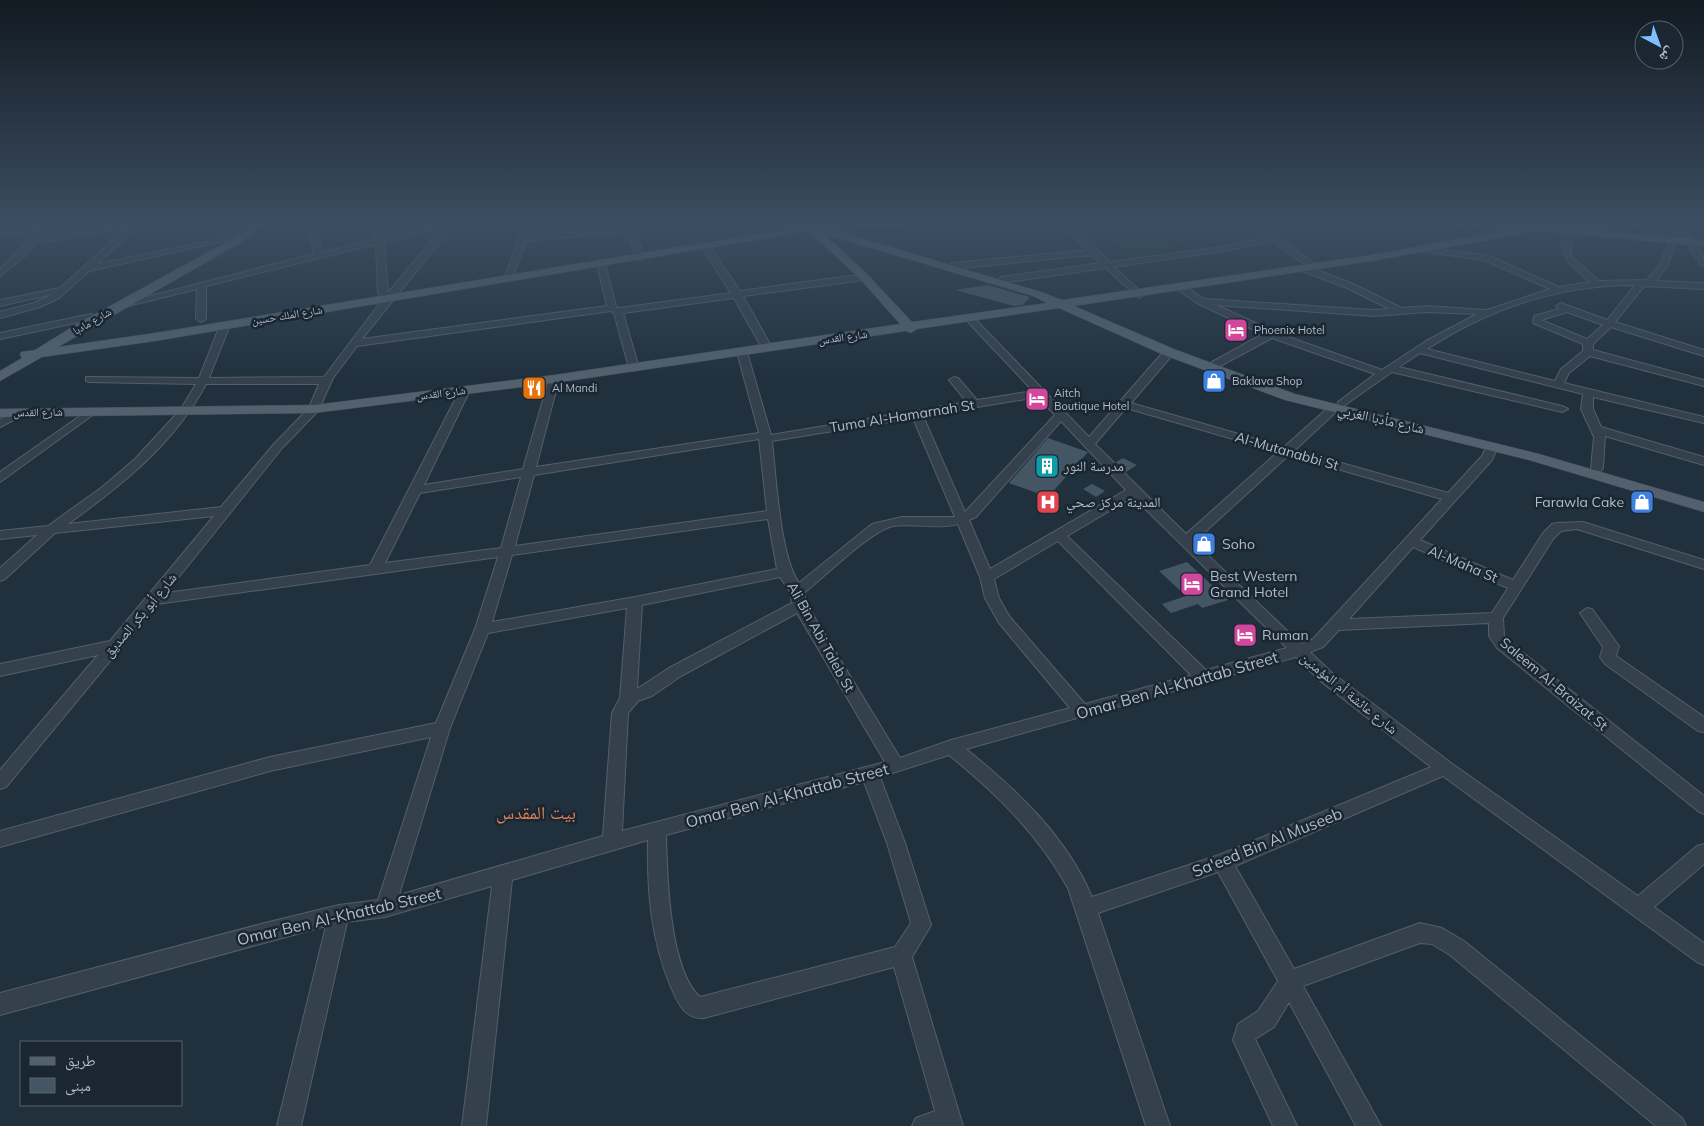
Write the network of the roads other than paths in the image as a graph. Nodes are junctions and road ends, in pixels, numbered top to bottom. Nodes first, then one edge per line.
1 (80, 275) edge
2 (168, 275) edge
3 (177, 275) edge
4 (240, 275) edge
5 (382, 275) edge
6 (407, 275) edge
7 (510, 275) edge
8 (536, 275) edge
9 (604, 275) edge
10 (724, 275) edge
11 (861, 275) edge
12 (976, 275) edge
13 (982, 275) edge
14 (1037, 275) edge
15 (1119, 275) edge
16 (1258, 275) edge
17 (1325, 275) edge
18 (1525, 275) edge
19 (1586, 275) edge
20 (1654, 275) edge
21 (864, 277) junction
22 (508, 279) junction
23 (1001, 280) junction
24 (202, 284) junction
25 (1597, 284) junction
26 (1645, 284) junction
27 (1183, 286) junction
28 (1704, 286) edge
29 (65, 288) junction
30 (1561, 290) junction
31 (1139, 293) junction
32 (1037, 294) junction
33 (1541, 294) junction
34 (738, 296) junction
35 (388, 298) junction
36 (1200, 301) junction
37 (0, 303) edge
38 (123, 304) junction
39 (1076, 305) junction
40 (1036, 309) junction
41 (1568, 309) junction
42 (615, 310) junction
43 (1400, 310) junction
44 (1485, 312) junction
45 (0, 315) edge
46 (91, 317) junction
47 (979, 318) junction
48 (201, 319) dead end
49 (1609, 324) junction
50 (225, 325) junction
51 (910, 327) junction
52 (1271, 334) junction
53 (0, 336) edge
54 (356, 343) junction
55 (1588, 347) junction
56 (767, 348) junction
57 (1419, 350) junction
58 (742, 352) junction
59 (1169, 352) junction
60 (1704, 353) edge
61 (38, 354) junction
62 (26, 355) junction
63 (1216, 364) junction
64 (634, 368) junction
65 (0, 370) edge
66 (1385, 371) junction
67 (0, 377) edge
68 (90, 379) dead end
69 (554, 379) junction
70 (203, 380) junction
71 (954, 380) dead end
72 (327, 381) junction
73 (1704, 383) edge
74 (1558, 385) junction
75 (465, 390) junction
76 (1040, 393) junction
77 (1588, 393) junction
78 (974, 404) junction
79 (1123, 404) junction
80 (1337, 406) junction
81 (309, 409) junction
82 (1562, 409) dead end
83 (0, 412) edge
84 (90, 412) junction
85 (186, 412) junction
86 (19, 413) junction
87 (917, 414) junction
88 (1061, 415) junction
89 (290, 416) junction
90 (1704, 420) edge
91 (0, 424) edge
92 (1598, 430) junction
93 (765, 437) junction
94 (1089, 444) junction
95 (278, 446) junction
96 (1492, 446) junction
97 (1288, 451) junction
98 (1704, 461) edge
99 (1597, 468) junction
100 (528, 473) junction
101 (0, 478) edge
102 (416, 490) junction
103 (1134, 490) junction
104 (1451, 498) junction
105 (1704, 500) edge
106 (1704, 507) edge
107 (224, 511) junction
108 (774, 514) junction
109 (962, 520) junction
110 (52, 530) junction
111 (0, 535) edge
112 (1059, 535) junction
113 (1187, 541) junction
114 (1411, 541) junction
115 (506, 553) junction
116 (1704, 565) edge
117 (375, 570) junction
118 (784, 572) junction
119 (0, 576) edge
120 (987, 577) junction
121 (1515, 586) junction
122 (799, 599) junction
123 (153, 600) junction
124 (635, 602) junction
125 (1587, 613) dead end
126 (1496, 618) junction
127 (1335, 625) junction
128 (482, 629) junction
129 (113, 646) junction
130 (1297, 651) junction
131 (0, 670) edge
132 (1204, 678) junction
133 (628, 699) junction
134 (1083, 712) junction
135 (1704, 726) edge
136 (442, 728) junction
137 (951, 747) junction
138 (896, 766) junction
139 (1446, 768) junction
140 (870, 773) junction
141 (0, 782) edge
142 (1704, 806) edge
143 (657, 829) junction
144 (0, 839) edge
145 (612, 842) junction
146 (1704, 852) edge
147 (1223, 862) junction
148 (503, 874) junction
149 (385, 908) junction
150 (1086, 908) junction
151 (1639, 908) junction
152 (339, 914) junction
153 (901, 955) junction
154 (1704, 955) edge
155 (1290, 981) junction
156 (0, 1004) edge
157 (950, 1123) edge
158 (289, 1126) edge
159 (474, 1126) edge
160 (924, 1126) edge
161 (1158, 1126) edge
162 (1285, 1126) edge
163 (1369, 1126) edge
164 (1674, 1126) edge

1 - 29 street
2 - 46 main road, شارع مادبا
3 - 38 main road, شارع مادبا
4 - 24 street
5 - 35 street
6 - 35 street, شارع أبو بكر الصديق
7 - 22 street
8 - 22 main road, شارع الملك حسين
9 - 42 street
10 - 34 street
11 - 21 main road
12 - 32 main road
13 - 23 main road
14 - 23 street
15 - 31 street
16 - 27 main road
17 - 43 street
18 - 30 street
19 - 25 street
20 - 26 street
21 - 34 street
21 - 51 main road
22 - 35 main road, شارع الملك حسين
23 - 39 main road
24 - 38 street
24 - 48 street
25 - 26 street
25 - 30 street
26 - 28 street
26 - 49 street
27 - 31 main road
27 - 36 street
29 - 37 street
29 - 45 street
30 - 33 street
31 - 39 main road
32 - 39 main road
32 - 40 main road
33 - 41 street
33 - 44 street
34 - 42 street
34 - 56 street
35 - 50 main road, شارع الملك حسين
35 - 54 street, شارع أبو بكر الصديق
36 - 43 street
36 - 52 street
38 - 61 main road, شارع مادبا
39 - 40 main road, شارع القدس
39 - 40 main road
39 - 59 main road, شارع مأدبا الغربي
39 - 63 main road, شارع مأدبا الغربي
40 - 47 main road, شارع القدس
41 - 49 street
41 - 55 street
42 - 54 street
42 - 64 street
43 - 44 street
44 - 57 street
46 - 53 street
46 - 62 main road, شارع مادبا
47 - 51 main road, شارع القدس
47 - 76 street, شارع عائشة أم المؤمنين
49 - 55 street
49 - 60 street
50 - 61 main road, شارع الملك حسين
50 - 70 street
51 - 56 main road, شارع القدس
52 - 63 street
52 - 66 street
54 - 72 street, شارع أبو بكر الصديق
55 - 73 street
55 - 74 street
56 - 58 main road, شارع القدس
57 - 66 street
57 - 74 street
58 - 64 main road, شارع القدس
58 - 93 street, Ali Bin Abi Taleb St
59 - 79 street
59 - 80 main road, شارع مأدبا الغربي
61 - 62 main road, شارع الملك حسين
61 - 67 main road, شارع مادبا
62 - 65 main road, شارع مادبا
63 - 80 main road, شارع مأدبا الغربي
64 - 69 main road, شارع القدس
66 - 80 street
66 - 82 street
68 - 70 street
69 - 75 main road, شارع القدس
69 - 100 street
70 - 72 street
70 - 85 street
71 - 78 street
72 - 81 street, شارع أبو بكر الصديق
74 - 77 street
75 - 81 main road, شارع القدس
75 - 102 street
76 - 78 street, Tuma Al-Hamarnah St
76 - 88 street, شارع عائشة أم المؤمنين
77 - 90 street
77 - 92 street
78 - 87 street, Tuma Al-Hamarnah St
79 - 94 street
79 - 97 street, Al-Mutanabbi St
80 - 96 main road, شارع مأدبا الغربي
80 - 97 street
80 - 99 main road, شارع مأدبا الغربي
81 - 89 main road, شارع القدس
81 - 95 street, شارع أبو بكر الصديق
83 - 86 main road, شارع القدس
84 - 85 main road, شارع القدس
84 - 86 main road, شارع القدس
84 - 101 street
85 - 89 main road, شارع القدس
85 - 110 street
86 - 91 street
87 - 93 street, Tuma Al-Hamarnah St
87 - 109 street
88 - 94 street, شارع عائشة أم المؤمنين
88 - 109 street
89 - 95 street, شارع أبو بكر الصديق
92 - 98 street
92 - 99 street
93 - 100 street, Tuma Al-Hamarnah St
93 - 108 street, Ali Bin Abi Taleb St
94 - 103 street, شارع عائشة أم المؤمنين
95 - 107 street, شارع أبو بكر الصديق
96 - 104 street, Omar Ben Al-Khattab Street
96 - 106 main road, شارع مأدبا الغربي
97 - 104 street, Al-Mutanabbi St
97 - 113 street
99 - 105 main road, شارع مأدبا الغربي
100 - 102 street, Tuma Al-Hamarnah St
100 - 115 street
102 - 117 street
103 - 112 street
103 - 113 street, شارع عائشة أم المؤمنين
104 - 114 street, Omar Ben Al-Khattab Street
107 - 110 street
107 - 123 street, شارع أبو بكر الصديق
108 - 115 street
108 - 118 street, Ali Bin Abi Taleb St
109 - 120 street
109 - 122 street
110 - 111 street
110 - 119 street
112 - 120 street
112 - 132 street
113 - 130 street, شارع عائشة أم المؤمنين
114 - 121 street, Al-Maha St
114 - 127 street, Omar Ben Al-Khattab Street
115 - 117 street
115 - 128 street
116 - 121 street, Saleem Al-Braizat St
117 - 123 street
118 - 122 street, Ali Bin Abi Taleb St
118 - 124 street
120 - 134 street
121 - 126 street, Saleem Al-Braizat St
122 - 133 street
122 - 138 street, Ali Bin Abi Taleb St
123 - 129 street, شارع أبو بكر الصديق
124 - 128 street
124 - 133 street
125 - 135 street
126 - 127 street
126 - 142 street, Saleem Al-Braizat St
127 - 130 street, Omar Ben Al-Khattab Street
128 - 136 street
129 - 131 street
129 - 141 street, شارع أبو بكر الصديق
130 - 132 street, Omar Ben Al-Khattab Street
130 - 139 street, شارع عائشة أم المؤمنين
132 - 134 street, Omar Ben Al-Khattab Street
133 - 145 street
134 - 137 street, Omar Ben Al-Khattab Street
136 - 144 street
136 - 149 street
137 - 138 street, Omar Ben Al-Khattab Street
137 - 150 street
138 - 140 street, Omar Ben Al-Khattab Street
139 - 147 street, Sa'eed Bin Al Museeb
139 - 151 street, شارع عائشة أم المؤمنين
140 - 143 street, Omar Ben Al-Khattab Street
140 - 153 street
143 - 145 street, Omar Ben Al-Khattab Street
143 - 153 street
145 - 148 street, Omar Ben Al-Khattab Street
146 - 151 street
147 - 150 street, Sa'eed Bin Al Museeb
147 - 155 street
148 - 149 street, Omar Ben Al-Khattab Street
148 - 159 street
149 - 152 street, Omar Ben Al-Khattab Street
150 - 161 street
151 - 154 street, شارع عائشة أم المؤمنين
152 - 156 street, Omar Ben Al-Khattab Street
152 - 158 street
153 - 157 street
155 - 162 street
155 - 163 street
155 - 164 street
157 - 160 street

